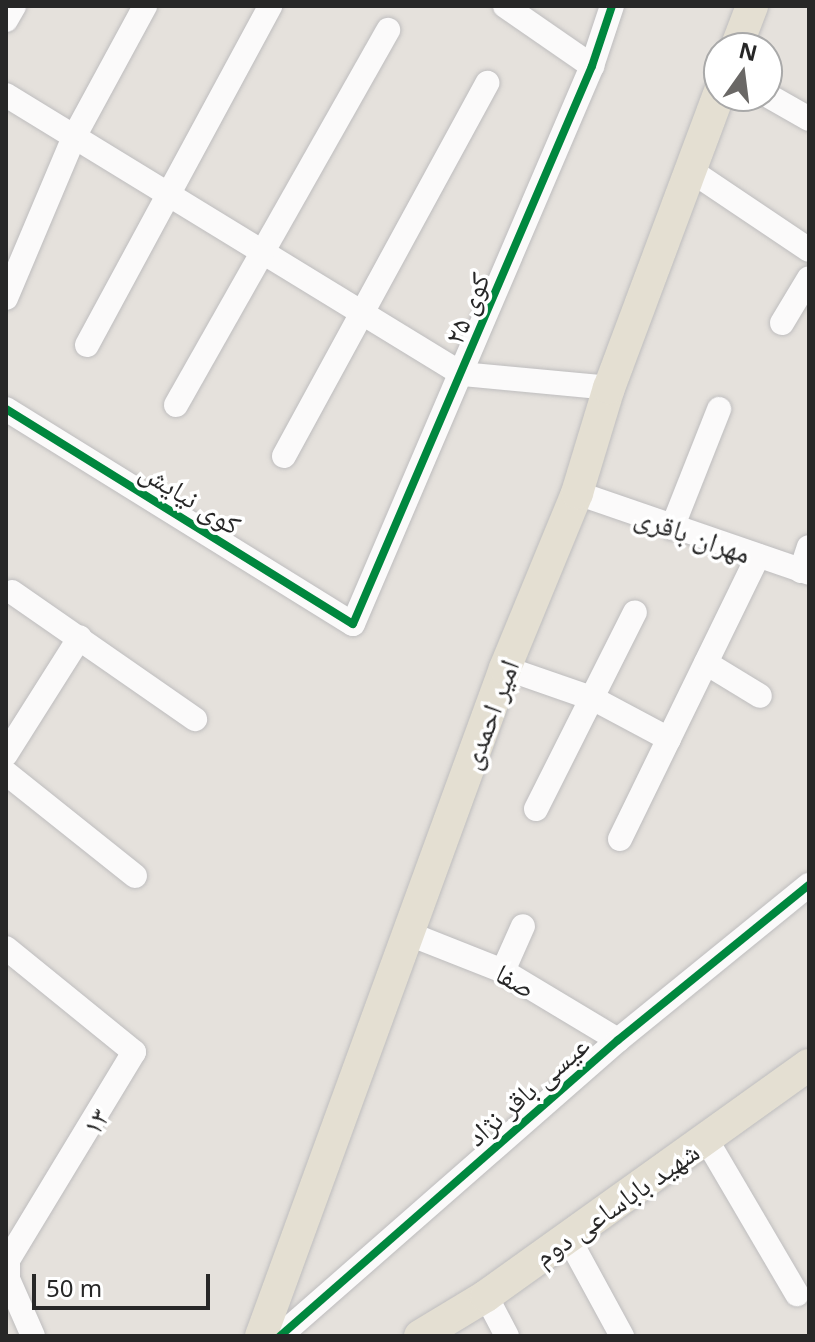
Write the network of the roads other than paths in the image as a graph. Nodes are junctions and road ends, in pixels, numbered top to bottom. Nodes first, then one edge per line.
1 (14, 6) edge
2 (145, 6) edge
3 (270, 6) edge
4 (505, 6) edge
5 (612, 6) edge
6 (752, 6) edge
7 (6, 20) edge
8 (388, 30) dead end
9 (742, 32) edge
10 (592, 66) junction
11 (487, 83) dead end
12 (6, 95) edge
13 (783, 104) edge
14 (712, 112) edge
15 (809, 119) edge
16 (74, 137) junction
17 (690, 170) junction
18 (170, 195) junction
19 (809, 250) edge
20 (264, 252) junction
21 (809, 278) edge
22 (6, 298) edge
23 (362, 312) junction
24 (782, 323) dead end
25 (87, 345) dead end
26 (462, 374) junction
27 (609, 388) junction
28 (176, 405) dead end
29 (6, 409) edge
30 (719, 409) dead end
31 (284, 456) dead end
32 (577, 493) junction
33 (672, 528) junction
34 (809, 547) edge
35 (758, 556) junction
36 (805, 572) edge
37 (12, 592) dead end
38 (635, 612) dead end
39 (353, 624) joint
40 (80, 637) junction
41 (706, 663) junction
42 (505, 668) junction
43 (760, 696) dead end
44 (594, 699) junction
45 (195, 719) dead end
46 (669, 739) junction
47 (6, 754) edge
48 (6, 773) edge
49 (536, 809) dead end
50 (620, 839) dead end
51 (135, 876) dead end
52 (809, 885) edge
53 (523, 926) dead end
54 (407, 933) junction
55 (6, 948) edge
56 (503, 971) junction
57 (618, 1040) junction
58 (809, 1065) edge
59 (706, 1139) junction
60 (568, 1237) junction
61 (797, 1294) dead end
62 (486, 1296) junction
63 (33, 1336) edge
64 (261, 1336) edge
65 (280, 1336) edge
66 (420, 1336) edge
67 (507, 1336) edge
68 (622, 1336) edge

1 - 7 street
2 - 16 street
3 - 18 street
4 - 10 street
5 - 10 street, کوی ۲۵
6 - 9 main road
8 - 20 street
10 - 26 street, کوی ۲۵
11 - 23 street
12 - 16 street
13 - 15 street
14 - 17 main road, امیر احمدی
16 - 18 street
16 - 22 street
17 - 19 street
17 - 27 main road, امیر احمدی
18 - 20 street
18 - 25 street
20 - 23 street
20 - 28 street
21 - 24 street
23 - 26 street
23 - 31 street
26 - 27 street
26 - 39 street, کوی ۲۵
27 - 32 main road, امیر احمدی
29 - 39 street, کوی نیایش
30 - 33 street
32 - 33 street, مهران باقری
32 - 42 main road, امیر احمدی
33 - 35 street, مهران باقری
34 - 36 street
35 - 36 street, مهران باقری
35 - 41 street
37 - 40 street
38 - 44 street
40 - 45 street
40 - 47 street
41 - 43 street
41 - 46 street
42 - 44 street
42 - 54 main road, امیر احمدی
44 - 46 street
44 - 49 street
46 - 50 street
48 - 51 street
52 - 57 street, عیسی باقر نژاد
53 - 56 street
54 - 56 street, صفا
54 - 64 main road, امیر احمدی
55 - 63 street, ۱۳
56 - 57 street, صفا
57 - 65 street, عیسی باقر نژاد
58 - 59 main road, شهید باباساعی دوم
59 - 60 main road, شهید باباساعی دوم
59 - 61 street
60 - 62 main road, شهید باباساعی دوم
60 - 68 street
62 - 66 main road, شهید باباساعی دوم
62 - 67 street

